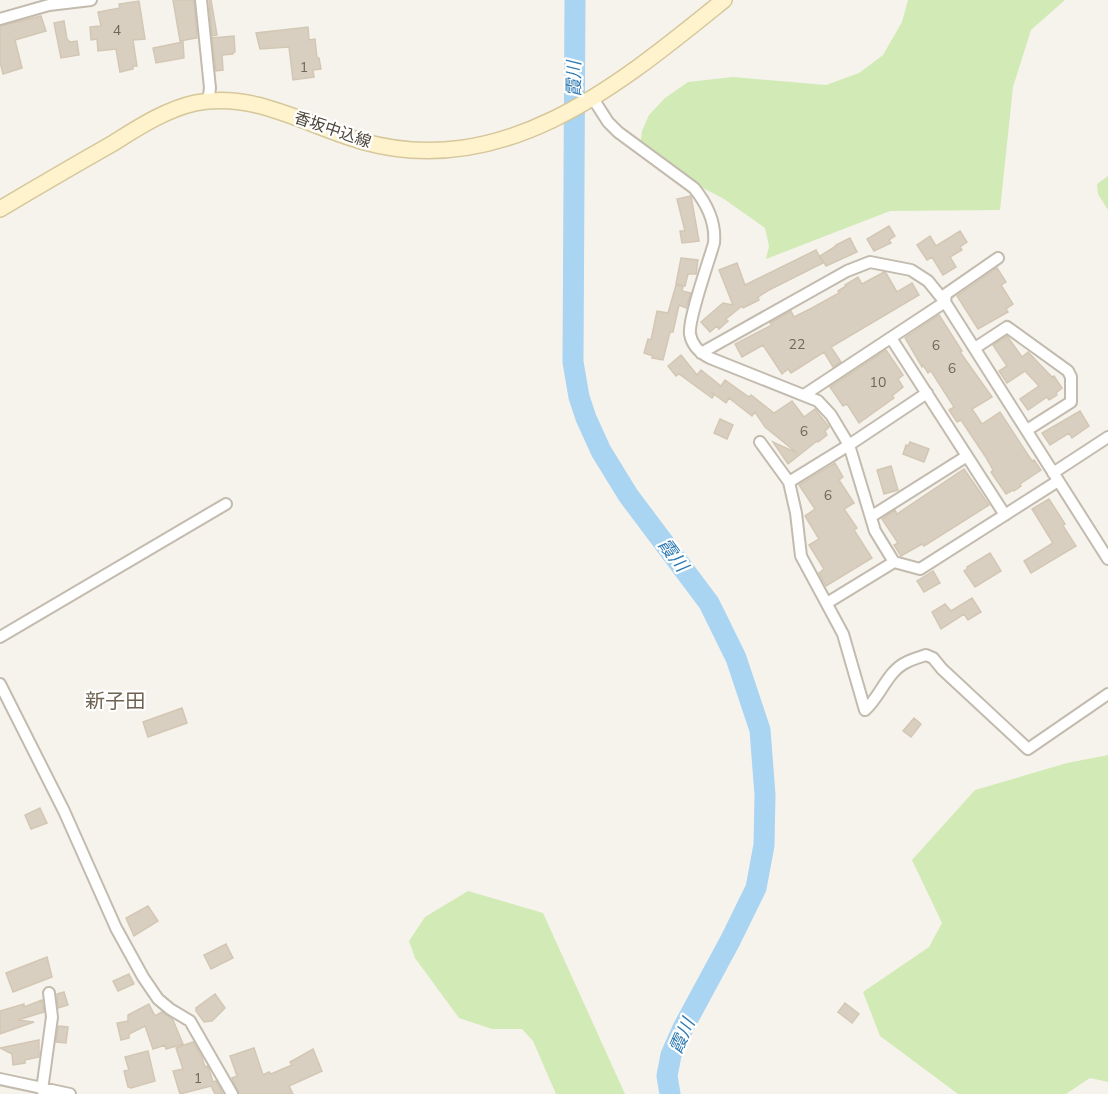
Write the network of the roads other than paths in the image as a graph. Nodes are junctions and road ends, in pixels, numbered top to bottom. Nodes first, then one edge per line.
1 (91, 0) edge
2 (201, 0) edge
3 (724, 0) edge
4 (0, 19) edge
5 (589, 99) junction
6 (208, 102) junction
7 (0, 209) edge
8 (998, 258) dead end
9 (945, 302) junction
10 (891, 338) junction
11 (975, 348) junction
12 (701, 353) junction
13 (927, 393) junction
14 (804, 395) junction
15 (1027, 430) junction
16 (1108, 437) edge
17 (760, 442) dead end
18 (849, 445) junction
19 (967, 456) junction
20 (1055, 477) junction
21 (789, 482) junction
22 (226, 504) dead end
23 (1005, 515) junction
24 (872, 516) junction
25 (1108, 559) edge
26 (894, 562) junction
27 (827, 603) junction
28 (0, 637) edge
29 (0, 684) edge
30 (1108, 694) edge
31 (49, 993) dead end
32 (0, 1079) edge
33 (42, 1090) junction
34 (70, 1094) edge
35 (232, 1094) edge

1 - 4 street
2 - 6 street
3 - 5 main road, 香坂中込線
5 - 6 main road, 香坂中込線
5 - 12 street
6 - 7 main road, 香坂中込線
8 - 9 street
9 - 10 street
9 - 11 street
9 - 12 street
10 - 13 street
10 - 14 street
11 - 15 street
11 - 15 street
12 - 14 street
13 - 18 street
13 - 19 street
14 - 18 street
15 - 20 street
16 - 20 street
17 - 21 street
18 - 21 street
18 - 24 street
19 - 23 street
19 - 24 street
20 - 23 street
20 - 25 street
21 - 27 street
22 - 28 street
23 - 26 street
24 - 26 street
26 - 27 street
27 - 30 street
29 - 35 street
31 - 33 street
32 - 33 street
33 - 34 street

